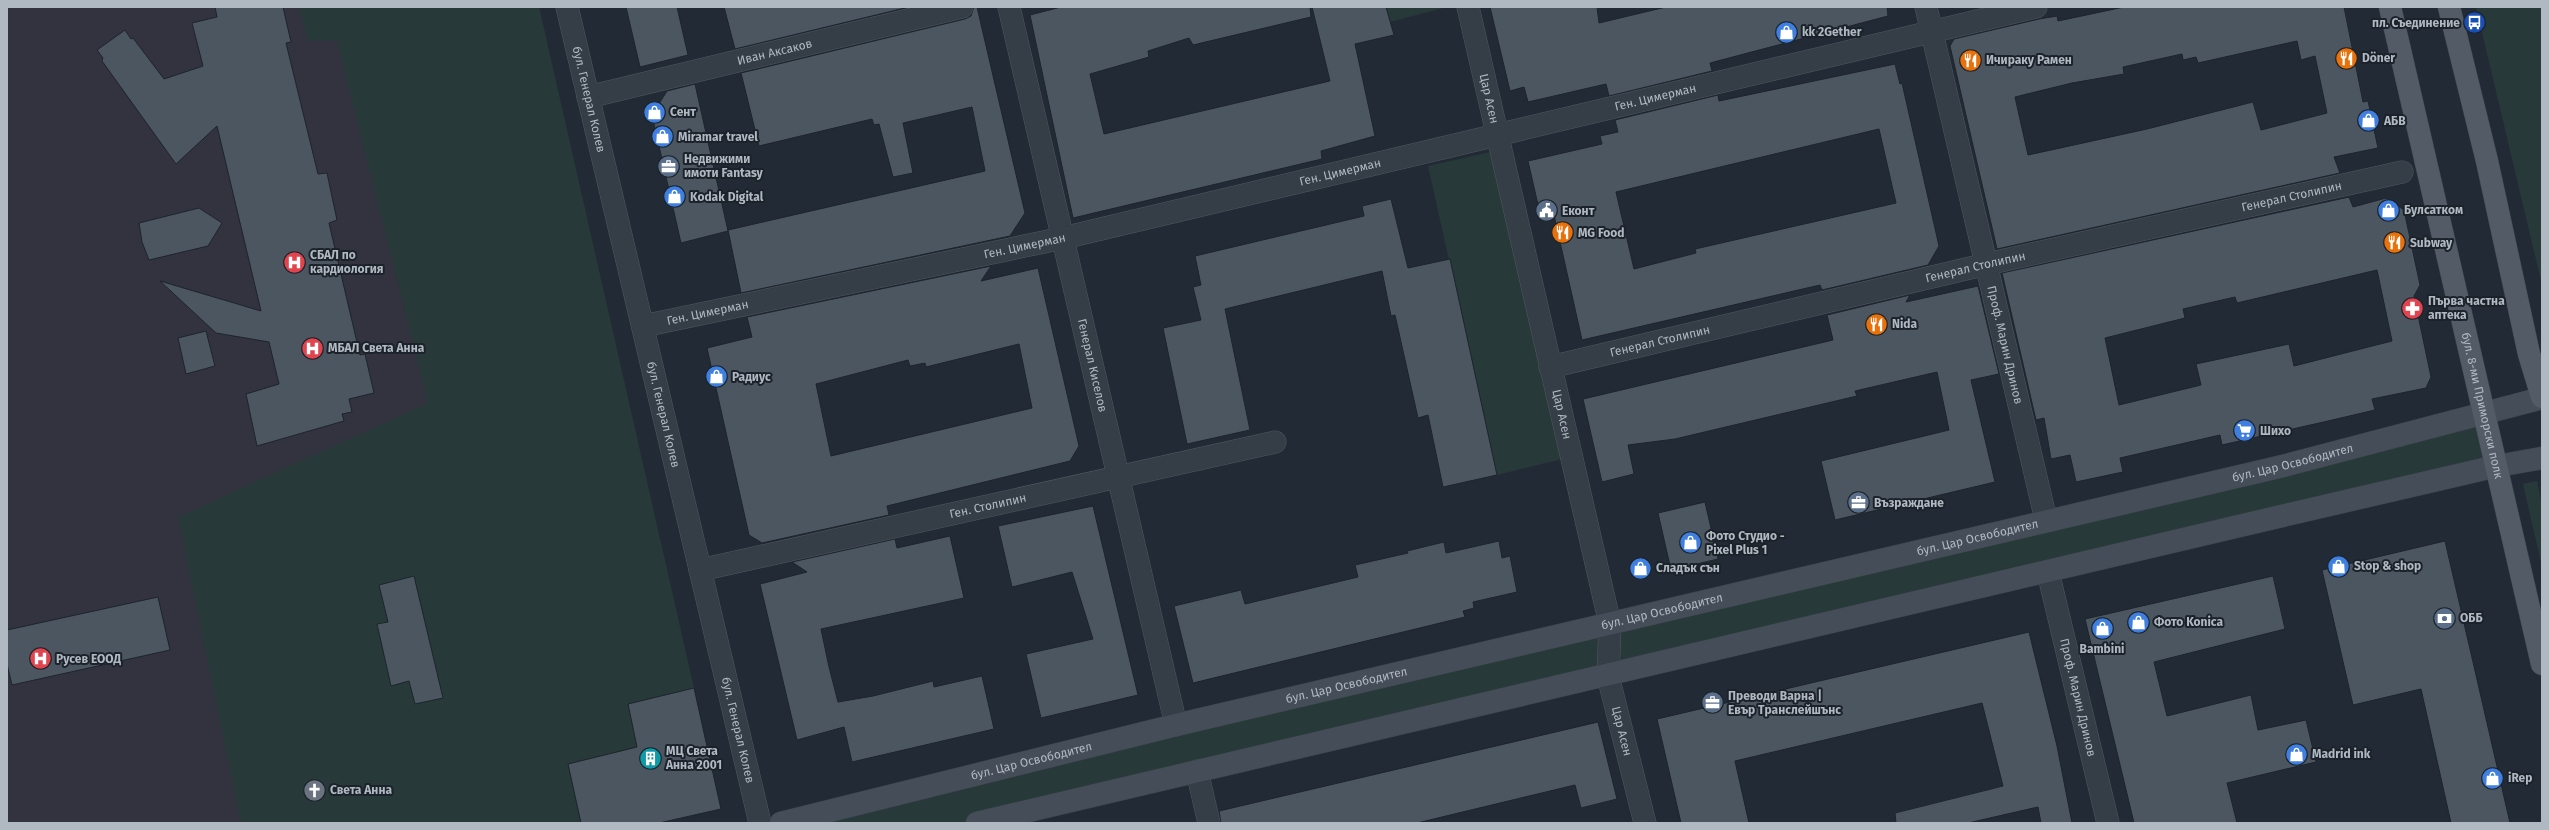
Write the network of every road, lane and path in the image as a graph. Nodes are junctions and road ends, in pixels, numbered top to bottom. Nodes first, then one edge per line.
1 (567, 7) edge
2 (962, 7) edge
3 (1009, 7) edge
4 (1468, 7) edge
5 (1926, 7) edge
6 (2036, 7) edge
7 (2390, 7) edge
8 (2449, 7) edge
9 (1932, 31) junction
10 (588, 96) junction
11 (1497, 135) junction
12 (2402, 172) dead end
13 (1063, 238) junction
14 (1987, 264) junction
15 (643, 326) junction
16 (1550, 367) junction
17 (2542, 398) edge
18 (2486, 414) junction
19 (1275, 442) dead end
20 (2542, 458) edge
21 (2497, 466) junction
22 (1119, 476) junction
23 (2046, 520) junction
24 (700, 570) junction
25 (2048, 572) junction
26 (1610, 624) junction
27 (2542, 664) edge
28 (1608, 676) junction
29 (1176, 725) junction
30 (1196, 771) junction
31 (760, 823) edge
32 (781, 823) edge
33 (977, 823) edge
34 (1208, 823) edge
35 (1645, 823) edge
36 (2108, 823) edge

1 - 10 street, бул. Генерал Колев
2 - 10 street, Иван Аксаков
3 - 13 street, Генерал Киселов
4 - 11 street, Цар Асен
5 - 9 street, Проф. Марин Дринов
6 - 9 street, Ген. Цимерман
7 - 18 main road, бул. 8-ми Приморски полк
8 - 17 main road
9 - 11 street, Ген. Цимерман
9 - 14 street, Проф. Марин Дринов
10 - 15 street, бул. Генерал Колев
11 - 13 street, Ген. Цимерман
11 - 16 street, Цар Асен
12 - 14 street, Генерал Столипин
13 - 15 street, Ген. Цимерман
13 - 22 street, Генерал Киселов
14 - 16 street, Генерал Столипин
14 - 23 street, Проф. Марин Дринов
15 - 24 street, бул. Генерал Колев
16 - 26 street, Цар Асен
17 - 18 main road, бул. Цар Освободител
18 - 21 main road, бул. 8-ми Приморски полк
18 - 23 main road, бул. Цар Освободител
19 - 22 street, Ген. Столипин
20 - 21 main road
21 - 25 main road
21 - 27 main road, бул. 8-ми Приморски полк
22 - 24 street, Ген. Столипин
22 - 29 street, Генерал Киселов
23 - 26 main road, бул. Цар Освободител
24 - 31 street, бул. Генерал Колев
25 - 28 main road
25 - 36 street, Проф. Марин Дринов
26 - 28 street, Цар Асен
26 - 29 main road, бул. Цар Освободител
28 - 30 main road
28 - 35 street, Цар Асен
29 - 32 main road, бул. Цар Освободител
30 - 33 main road
30 - 34 street

